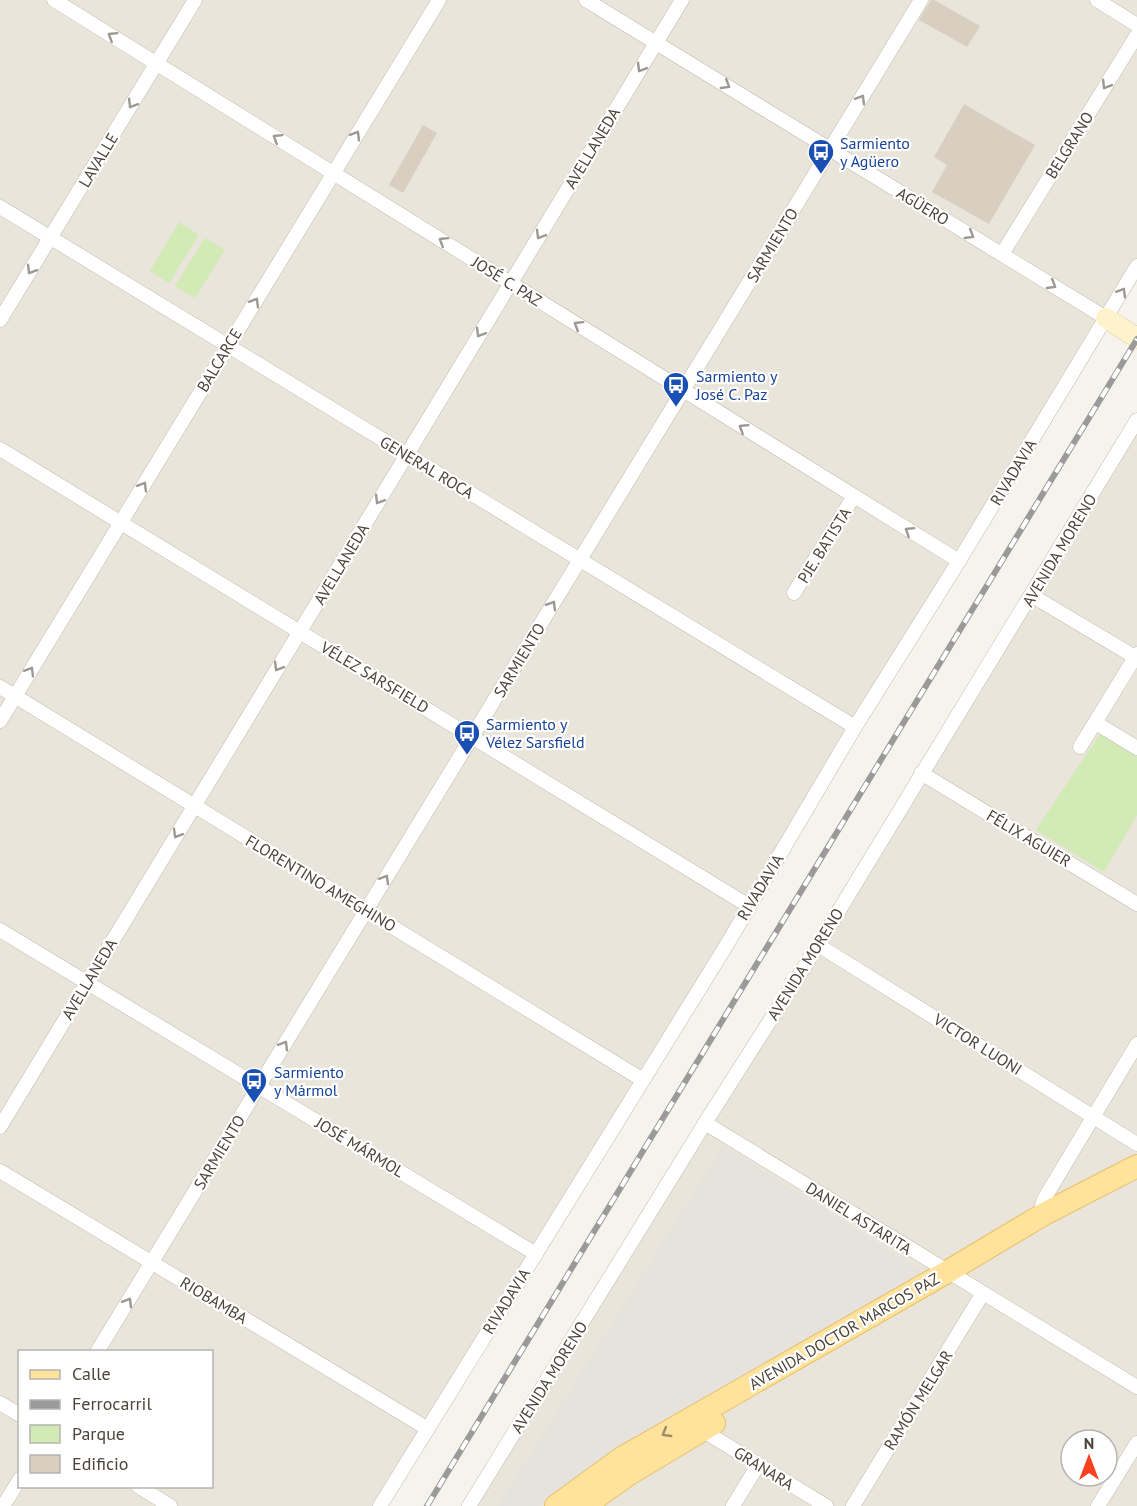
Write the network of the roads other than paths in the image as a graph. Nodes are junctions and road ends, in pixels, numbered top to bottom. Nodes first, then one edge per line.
1 (54, 0) edge
2 (195, 0) edge
3 (439, 0) edge
4 (586, 0) edge
5 (682, 0) edge
6 (921, 0) edge
7 (1097, 0) edge
8 (1137, 25) edge
9 (1137, 35) edge
10 (656, 43) junction
11 (157, 63) junction
12 (830, 149) junction
13 (333, 173) junction
14 (0, 207) edge
15 (51, 237) junction
16 (1002, 254) junction
17 (1137, 266) edge
18 (510, 283) junction
19 (1106, 318) junction
20 (0, 320) edge
21 (1137, 338) edge
22 (228, 346) junction
23 (683, 390) junction
24 (1137, 420) edge
25 (0, 449) edge
26 (407, 454) junction
27 (854, 496) junction
28 (121, 522) junction
29 (580, 560) junction
30 (958, 561) junction
31 (794, 593) dead end
32 (1031, 595) junction
33 (300, 632) junction
34 (1136, 656) edge
35 (0, 687) edge
36 (15, 696) junction
37 (0, 721) edge
38 (1096, 723) junction
39 (855, 727) junction
40 (472, 736) junction
41 (1080, 747) dead end
42 (1137, 748) edge
43 (921, 773) junction
44 (194, 806) junction
45 (1137, 904) edge
46 (749, 906) junction
47 (366, 911) junction
48 (0, 930) edge
49 (818, 945) junction
50 (87, 982) junction
51 (1137, 1044) edge
52 (643, 1080) junction
53 (259, 1086) junction
54 (1093, 1115) junction
55 (705, 1123) junction
56 (0, 1127) edge
57 (1137, 1144) edge
58 (1137, 1166) edge
59 (0, 1171) edge
60 (1137, 1182) edge
61 (1044, 1214) junction
62 (536, 1254) junction
63 (152, 1262) junction
64 (954, 1276) junction
65 (983, 1293) junction
66 (98, 1350) edge
67 (1137, 1387) edge
68 (0, 1403) edge
69 (18, 1414) edge
70 (428, 1429) junction
71 (702, 1430) junction
72 (1137, 1443) edge
73 (758, 1465) junction
74 (18, 1482) edge
75 (141, 1488) edge
76 (3, 1506) edge
77 (170, 1506) edge
78 (380, 1506) edge
79 (469, 1506) edge
80 (556, 1506) edge
81 (584, 1506) edge
82 (733, 1506) edge
83 (826, 1506) edge
84 (853, 1506) edge
85 (1098, 1506) edge

11 -> 1 street, JOSÉ C. PAZ
2 - 11 street, LAVALLE
13 -> 3 street, BALCARCE
4 - 10 street, AGÜERO
5 - 10 street, AVELLANEDA
12 -> 6 street, SARMIENTO
7 - 8 street
9 -> 16 street, BELGRANO
10 -> 12 street, AGÜERO
10 -> 18 street, AVELLANEDA
13 -> 11 street, JOSÉ C. PAZ
11 -> 15 street, LAVALLE
12 -> 16 street, AGÜERO
12 - 23 street, SARMIENTO
18 -> 13 street, JOSÉ C. PAZ
22 -> 13 street, BALCARCE
14 - 15 street, GENERAL ROCA
15 -> 20 street, LAVALLE
15 - 22 street, GENERAL ROCA
16 -> 19 street, AGÜERO
19 -> 17 street, RIVADAVIA
23 -> 18 street, JOSÉ C. PAZ
18 -> 26 street, AVELLANEDA
19 - 21 street, AGÜERO
19 - 30 street, RIVADAVIA
22 - 26 street, GENERAL ROCA
28 -> 22 street, BALCARCE
27 -> 23 street, JOSÉ C. PAZ
23 - 29 street, SARMIENTO
24 - 32 street, AVENIDA MORENO
25 - 28 street, VÉLEZ SARSFIELD
26 - 29 street, GENERAL ROCA
26 -> 33 street, AVELLANEDA
30 -> 27 street, JOSÉ C. PAZ
27 - 31 street, PJE. BATISTA
28 - 33 street, VÉLEZ SARSFIELD
36 -> 28 street, BALCARCE
29 - 39 street, GENERAL ROCA
40 -> 29 street, SARMIENTO
30 - 39 street, RIVADAVIA
32 - 34 street
32 - 43 street, AVENIDA MORENO
33 - 40 street, VÉLEZ SARSFIELD
33 -> 44 street, AVELLANEDA
34 - 38 street
35 - 36 street, FLORENTINO AMEGHINO
36 - 37 street, BALCARCE
36 - 44 street, FLORENTINO AMEGHINO
38 - 41 street
38 - 42 street
39 - 46 street, RIVADAVIA
40 - 46 street, VÉLEZ SARSFIELD
47 -> 40 street, SARMIENTO
43 - 45 street, FÉLIX AGUIER
43 - 49 street, AVENIDA MORENO
44 - 47 street, FLORENTINO AMEGHINO
44 -> 50 street, AVELLANEDA
46 - 52 street, RIVADAVIA
47 - 52 street, FLORENTINO AMEGHINO
53 -> 47 street, SARMIENTO
48 - 50 street, JOSÉ MÁRMOL
49 - 54 street, VICTOR LUONI
49 - 55 street, AVENIDA MORENO
50 - 53 street, JOSÉ MÁRMOL
50 - 56 street, AVELLANEDA
51 - 54 street
52 - 62 street, RIVADAVIA
53 - 62 street, JOSÉ MÁRMOL
53 - 63 street, SARMIENTO
54 - 57 street, VICTOR LUONI
54 - 61 street
55 - 64 street, DANIEL ASTARITA
55 - 79 street, AVENIDA MORENO
58 - 61 main road, AVENIDA DOCTOR MARCOS PAZ
59 - 63 street, RIOBAMBA
60 - 64 main road, AVENIDA DOCTOR MARCOS PAZ
61 - 64 main road, AVENIDA DOCTOR MARCOS PAZ
62 - 70 street, RIVADAVIA
66 -> 63 street, SARMIENTO
63 - 70 street, RIOBAMBA
64 - 65 street, DANIEL ASTARITA
64 - 71 main road, AVENIDA DOCTOR MARCOS PAZ
64 -> 80 main road, AVENIDA DOCTOR MARCOS PAZ
65 - 67 street, DANIEL ASTARITA
65 - 84 street, RAMÓN MELGAR
68 - 69 street
70 - 78 street, RIVADAVIA
71 - 73 street, GRANARA
71 - 81 main road, AVENIDA DOCTOR MARCOS PAZ
72 - 85 street
73 - 82 street
73 - 83 street, GRANARA
74 - 76 street
75 - 77 street

